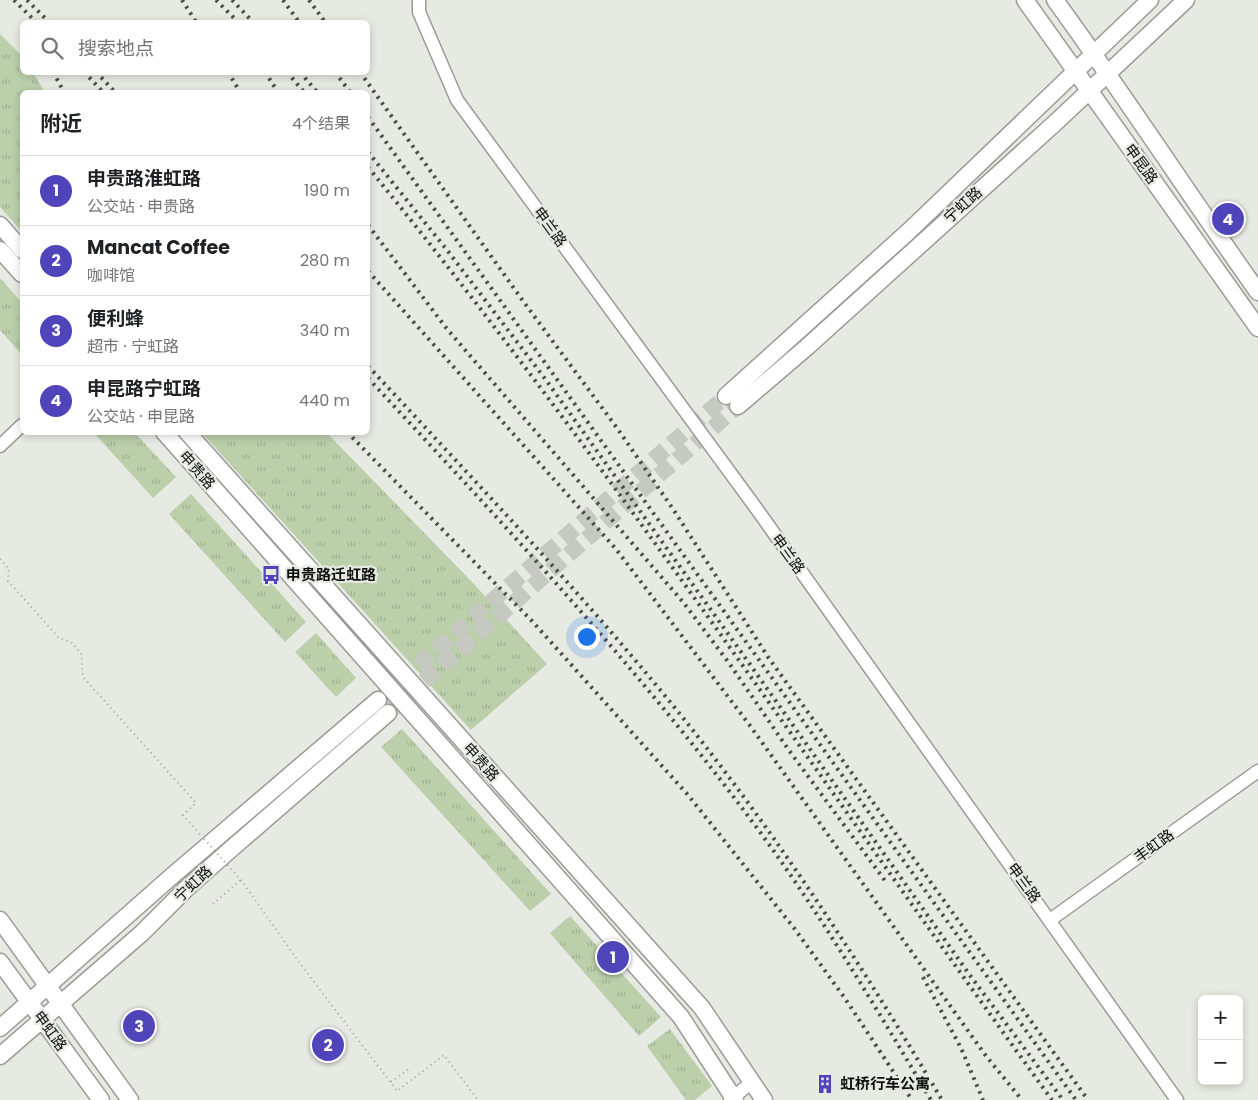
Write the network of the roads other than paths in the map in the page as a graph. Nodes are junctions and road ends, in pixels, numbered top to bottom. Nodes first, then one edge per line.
1 (419, 0) edge
2 (1025, 0) edge
3 (1055, 0) edge
4 (1150, 0) edge
5 (1186, 0) edge
6 (1094, 53) junction
7 (1075, 72) junction
8 (1107, 74) junction
9 (1088, 90) junction
10 (0, 225) edge
11 (20, 248) edge
12 (0, 250) edge
13 (20, 272) edge
14 (1258, 292) edge
15 (1258, 328) edge
16 (20, 427) edge
17 (167, 435) edge
18 (190, 435) edge
19 (0, 446) edge
20 (1258, 771) edge
21 (0, 920) edge
22 (1050, 920) junction
23 (0, 962) edge
24 (48, 985) junction
25 (29, 1002) junction
26 (61, 1003) junction
27 (42, 1019) junction
28 (0, 1028) edge
29 (0, 1056) edge
30 (752, 1082) junction
31 (732, 1099) edge
32 (101, 1100) edge
33 (130, 1100) edge
34 (764, 1100) edge
35 (1177, 1100) edge

1 - 22 street, 申兰路
2 - 7 main road, 申昆路
3 - 6 main road, 申昆路
4 - 6 main road, 宁虹路
5 - 8 main road, 宁虹路
6 - 7 main road, 宁虹路
6 - 8 main road, 申昆路
7 - 9 main road, 申昆路
7 - 9 main road, 宁虹路
8 - 9 main road, 宁虹路
8 - 14 main road, 申昆路
9 - 15 main road, 申昆路
10 - 11 main road
12 - 13 main road
16 - 19 street
17 - 31 main road, 申贵路
18 - 30 main road, 申贵路
20 - 22 street, 丰虹路
21 - 24 main road
22 - 35 street, 申兰路
23 - 25 main road, 申虹路
24 - 25 main road, 宁虹路
24 - 26 main road
24 - 26 main road, 宁虹路
25 - 27 main road, 申虹路
25 - 28 main road, 宁虹路
26 - 27 main road, 宁虹路
26 - 33 main road
27 - 29 main road, 宁虹路
27 - 32 main road, 申虹路
30 - 31 street
30 - 34 main road, 申贵路

